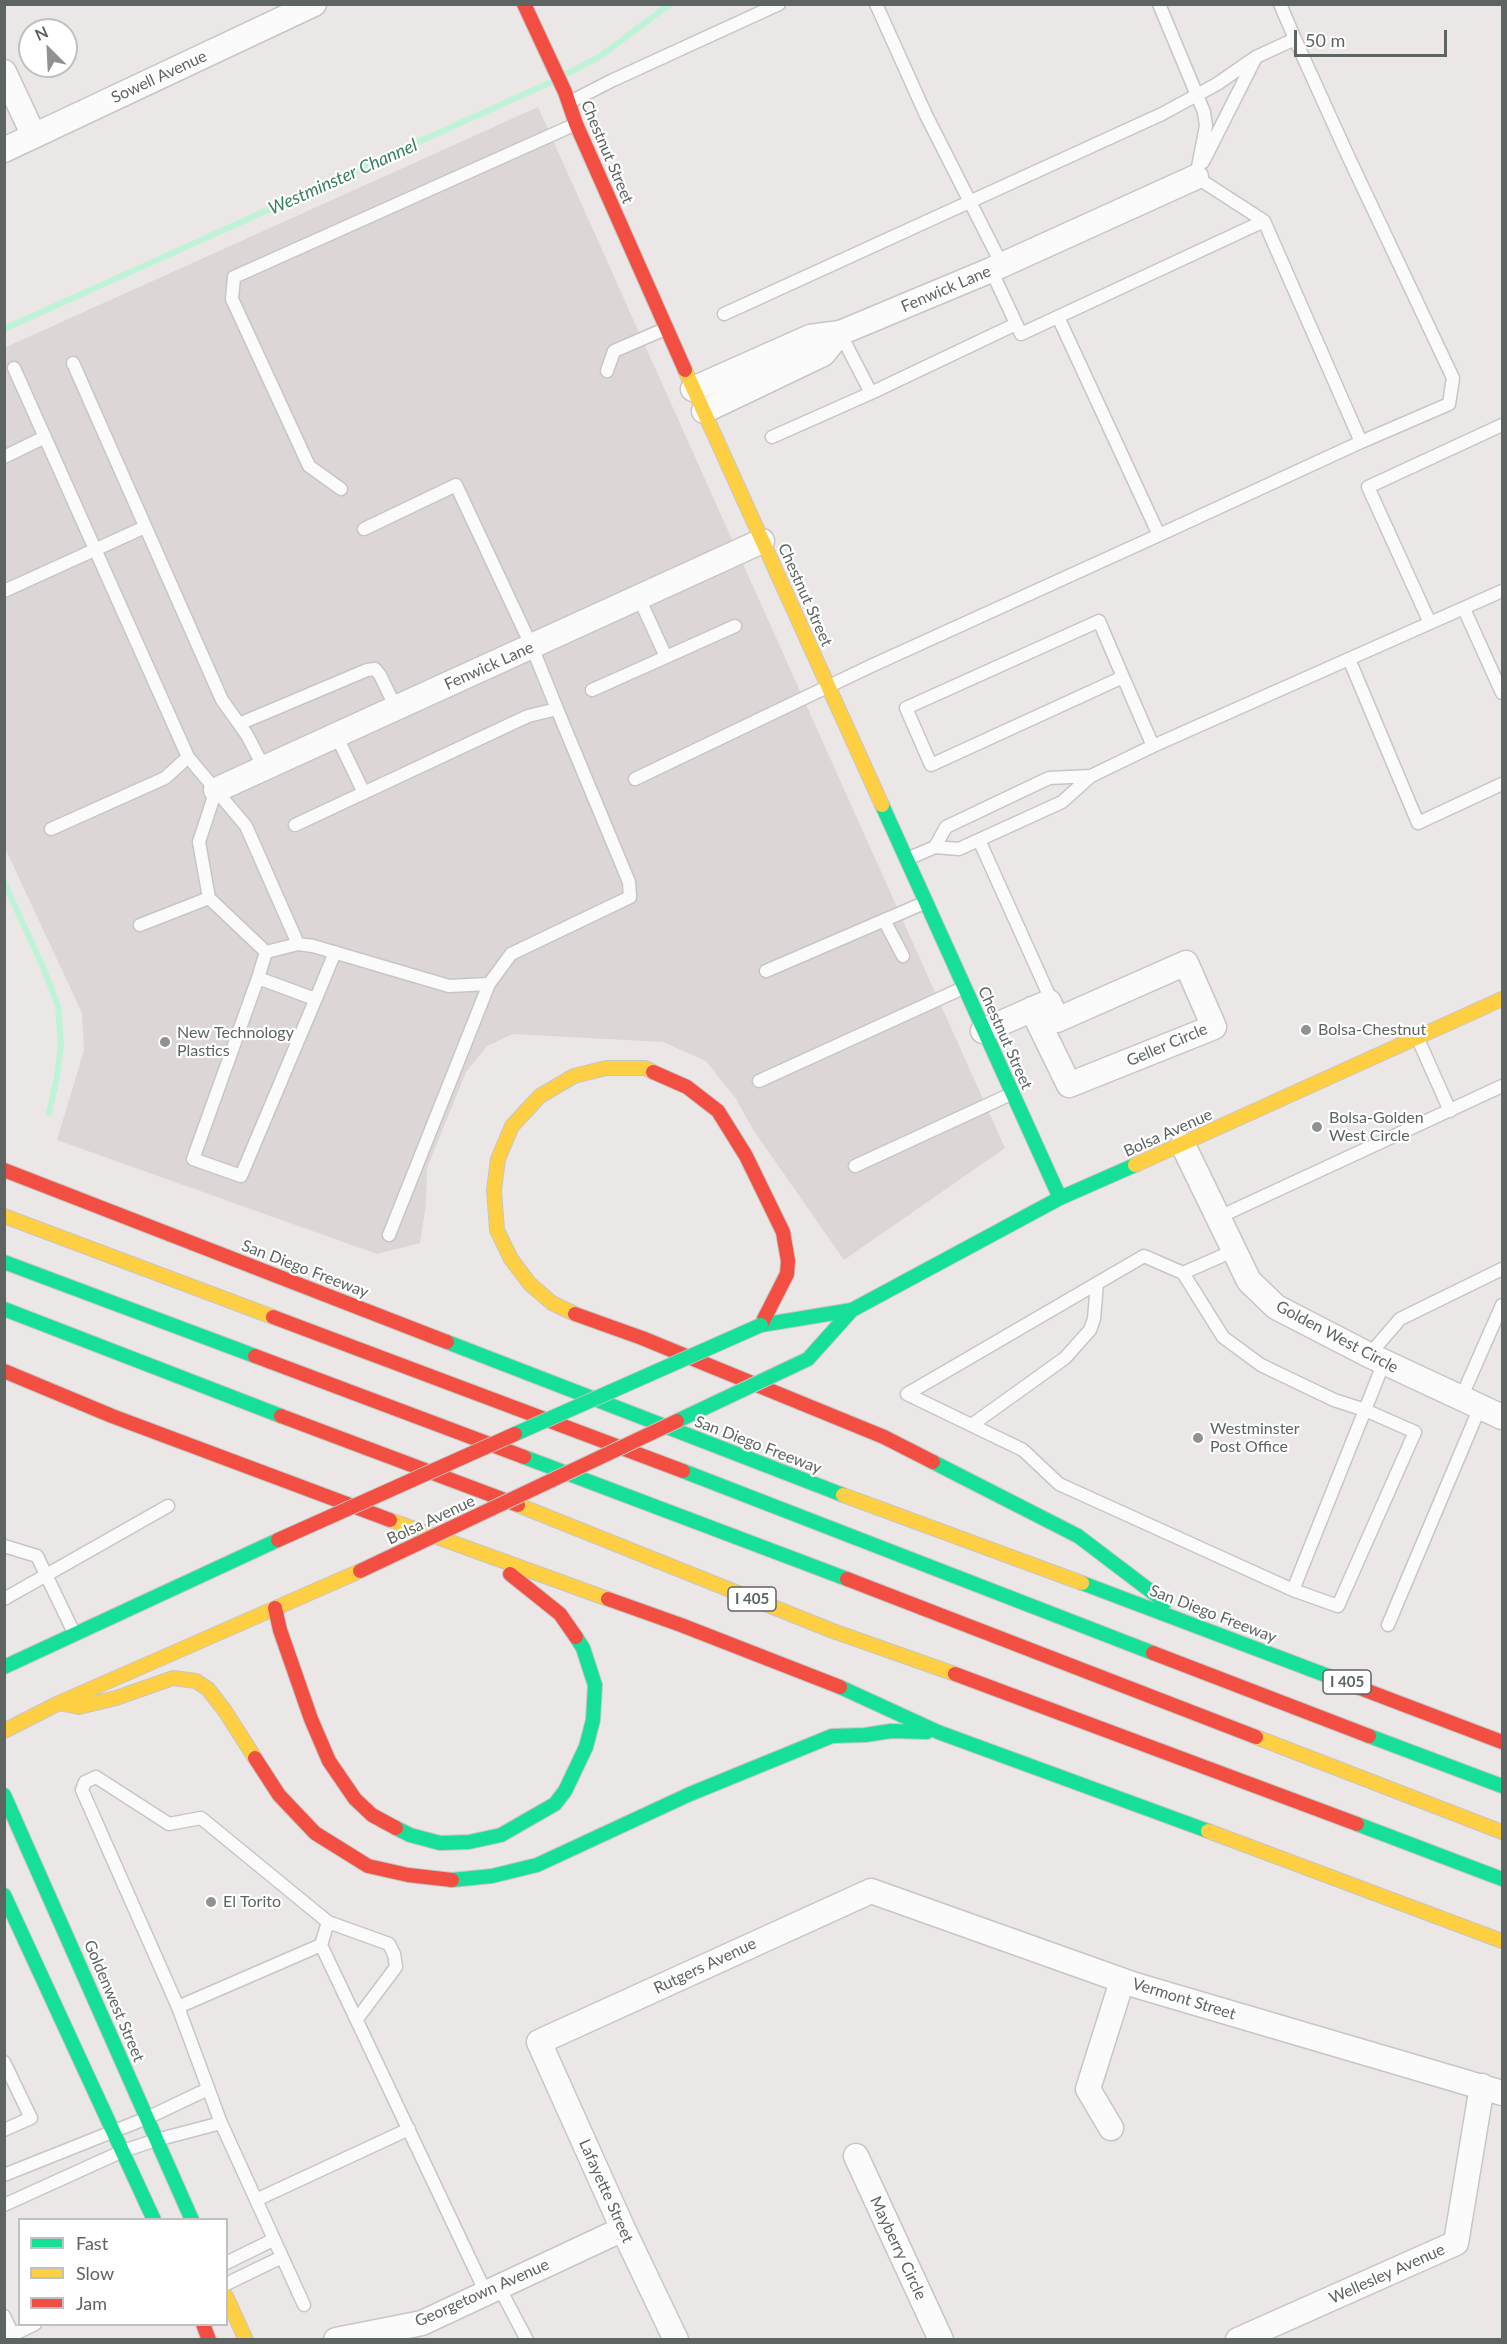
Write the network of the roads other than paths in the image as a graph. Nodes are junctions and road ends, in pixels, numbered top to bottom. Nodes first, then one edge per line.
1 (314, 4) edge
2 (524, 4) edge
3 (779, 4) edge
4 (876, 4) edge
5 (1159, 4) edge
6 (1280, 4) edge
7 (1295, 39) junction
8 (1256, 57) junction
9 (4, 72) edge
10 (1198, 93) junction
11 (567, 97) junction
12 (576, 124) junction
13 (34, 136) junction
14 (4, 150) edge
15 (1196, 177) junction
16 (970, 201) junction
17 (1264, 221) junction
18 (996, 268) junction
19 (724, 314) dead end
20 (1058, 317) junction
21 (1016, 324) junction
22 (666, 328) junction
23 (840, 333) junction
24 (73, 363) dead end
25 (14, 368) dead end
26 (607, 371) dead end
27 (871, 393) junction
28 (699, 400) junction
29 (1503, 425) edge
30 (45, 437) junction
31 (772, 437) dead end
32 (1361, 442) junction
33 (4, 457) edge
34 (341, 489) dead end
35 (145, 527) junction
36 (364, 529) dead end
37 (1159, 534) junction
38 (762, 542) junction
39 (96, 550) junction
40 (4, 591) edge
41 (1503, 591) edge
42 (639, 598) junction
43 (1464, 609) junction
44 (1430, 623) junction
45 (735, 626) dead end
46 (532, 646) junction
47 (666, 657) junction
48 (1349, 659) junction
49 (1123, 677) junction
50 (828, 687) junction
51 (592, 690) dead end
52 (1503, 693) edge
53 (396, 708) junction
54 (557, 708) junction
55 (239, 724) junction
56 (336, 735) junction
57 (1153, 746) junction
58 (188, 757) junction
59 (264, 768) junction
60 (1090, 776) junction
61 (635, 779) dead end
62 (1503, 784) edge
63 (216, 790) junction
64 (364, 793) junction
65 (296, 825) dead end
66 (51, 828) dead end
67 (979, 840) junction
68 (935, 847) junction
69 (906, 860) junction
70 (209, 898) junction
71 (926, 902) junction
72 (884, 920) junction
73 (140, 926) dead end
74 (298, 944) junction
75 (266, 952) junction
76 (335, 952) junction
77 (903, 956) dead end
78 (766, 971) dead end
79 (258, 978) junction
80 (489, 984) junction
81 (964, 987) junction
82 (315, 999) junction
83 (1503, 999) edge
84 (1041, 1006) junction
85 (983, 1031) junction
86 (1418, 1038) junction
87 (759, 1081) dead end
88 (1503, 1086) edge
89 (1012, 1094) junction
90 (1450, 1111) junction
91 (1183, 1145) junction
92 (855, 1166) dead end
93 (4, 1170) edge
94 (1060, 1198) junction
95 (4, 1216) edge
96 (1217, 1218) junction
97 (388, 1235) dead end
98 (1233, 1251) junction
99 (4, 1262) edge
100 (1503, 1269) edge
101 (1183, 1273) junction
102 (4, 1275) edge
103 (1097, 1283) junction
104 (84, 1292) junction
105 (1503, 1305) edge
106 (4, 1309) edge
107 (852, 1310) junction
108 (761, 1325) junction
109 (1376, 1359) junction
110 (4, 1371) edge
111 (1470, 1402) junction
112 (1365, 1410) junction
113 (1503, 1417) edge
114 (973, 1424) junction
115 (168, 1506) dead end
116 (886, 1512) junction
117 (912, 1534) dead end
118 (4, 1546) edge
119 (478, 1553) junction
120 (939, 1555) dead end
121 (46, 1575) junction
122 (1293, 1590) junction
123 (4, 1599) edge
124 (1031, 1607) junction
125 (275, 1608) junction
126 (1191, 1623) junction
127 (1388, 1625) dead end
128 (75, 1634) junction
129 (4, 1667) edge
130 (59, 1703) junction
131 (4, 1731) edge
132 (938, 1732) junction
133 (1503, 1742) edge
134 (1503, 1786) edge
135 (4, 1796) edge
136 (1503, 1832) edge
137 (1503, 1879) edge
138 (871, 1891) joint
139 (4, 1895) edge
140 (9, 1916) edge
141 (328, 1922) junction
142 (1503, 1941) edge
143 (321, 1946) junction
144 (1122, 1981) junction
145 (178, 2007) junction
146 (357, 2019) junction
147 (539, 2042) joint
148 (4, 2062) edge
149 (1492, 2089) edge
150 (208, 2090) junction
151 (147, 2118) junction
152 (221, 2123) junction
153 (1111, 2128) dead end
154 (409, 2129) junction
155 (4, 2130) edge
156 (113, 2130) junction
157 (156, 2140) junction
158 (123, 2151) junction
159 (856, 2156) dead end
160 (4, 2175) edge
161 (256, 2200) junction
162 (4, 2205) edge
163 (153, 2218) edge
164 (191, 2218) edge
165 (623, 2229) junction
166 (273, 2240) junction
167 (282, 2258) junction
168 (228, 2262) edge
169 (228, 2283) edge
170 (493, 2290) junction
171 (228, 2300) edge
172 (304, 2305) dead end
173 (4, 2316) edge
174 (33, 2326) edge
175 (202, 2326) edge
176 (393, 2334) edge
177 (9, 2337) edge
178 (209, 2340) edge
179 (246, 2340) edge
180 (336, 2340) edge
181 (527, 2340) edge
182 (676, 2340) edge
183 (941, 2340) edge
184 (1238, 2340) edge

1 - 13 street, Sowell Avenue
2 - 11 main road, Chestnut Street
3 - 11 lane
4 - 16 lane
5 - 10 lane
6 - 7 lane
7 - 8 lane
7 - 32 lane
8 - 10 lane
8 - 15 lane
9 - 13 street
10 - 15 lane
10 - 16 lane
11 - 12 main road, Chestnut Street
12 - 22 main road, Chestnut Street
12 - 34 lane
13 - 14 street, Sowell Avenue
15 - 17 lane
15 - 18 street, Fenwick Lane
16 - 18 lane
16 - 19 lane
17 - 20 lane
17 - 32 lane
18 - 21 lane
18 - 23 street, Fenwick Lane
20 - 21 lane
20 - 37 lane
21 - 27 lane
22 - 26 lane
22 - 28 main road, Chestnut Street
23 - 27 lane
23 - 28 street, Fenwick Lane
24 - 35 lane
25 - 30 lane
27 - 31 lane
28 - 38 main road, Chestnut Street
29 - 44 lane
30 - 33 lane
30 - 39 lane
32 - 37 lane
35 - 39 lane
35 - 55 lane
36 - 46 lane
37 - 50 lane
38 - 42 street, Fenwick Lane
38 - 50 main road, Chestnut Street
39 - 40 lane
39 - 58 lane
41 - 43 lane
42 - 46 street, Fenwick Lane
42 - 47 lane
43 - 44 lane
43 - 52 lane
44 - 48 lane
45 - 47 lane
46 - 53 street, Fenwick Lane
46 - 54 lane
47 - 51 lane
48 - 57 lane
48 - 62 lane
49 - 49 lane
49 - 57 lane
50 - 61 lane
50 - 69 main road, Chestnut Street
53 - 55 lane
53 - 56 street, Fenwick Lane
54 - 64 lane
54 - 80 lane
55 - 59 lane
56 - 59 street, Fenwick Lane
56 - 64 lane
57 - 60 lane
58 - 63 lane
58 - 66 lane
59 - 63 street, Fenwick Lane
60 - 67 lane
60 - 68 lane
63 - 70 lane
63 - 74 lane
64 - 65 lane
67 - 68 lane
67 - 84 lane
68 - 69 lane
69 - 71 main road, Chestnut Street
70 - 73 lane
70 - 75 lane
71 - 72 lane
71 - 81 main road, Chestnut Street
72 - 77 lane
72 - 78 lane
74 - 75 lane
74 - 76 lane
75 - 79 lane
76 - 80 lane
76 - 82 lane
79 - 82 lane
79 - 82 lane
80 - 97 lane
81 - 85 main road, Chestnut Street
81 - 87 lane
83 - 86 main road, Bolsa Avenue
84 - 84 street, Geller Circle
84 - 85 street
85 - 89 main road, Chestnut Street
86 - 90 lane
86 - 91 main road, Bolsa Avenue
88 - 90 lane
89 - 92 lane
89 - 94 main road, Chestnut Street
90 - 96 lane
91 - 94 main road, Bolsa Avenue
91 - 96 street, Golden West Circle
93 - 116 main road, San Diego Freeway / I 405
94 - 107 main road, Bolsa Avenue
95 - 124 main road
96 - 98 street, Golden West Circle
98 - 101 lane
98 - 109 street, Golden West Circle
99 - 104 main road
100 - 109 lane
101 - 103 lane
101 - 112 lane
102 - 104 main road
103 - 114 lane
103 - 114 lane
104 - 136 main road
105 - 111 lane
106 - 137 main road, I 405
107 - 108 main road, Bolsa Avenue
107 - 125 main road, Bolsa Avenue, bridge
108 - 126 main road
108 - 128 main road, Bolsa Avenue, bridge
109 - 111 street, Golden West Circle
109 - 112 lane
110 - 119 main road
111 - 113 street, Golden West Circle
111 - 127 lane
112 - 122 lane
112 - 122 lane
114 - 122 lane
115 - 121 lane
116 - 117 main road
116 - 126 main road, San Diego Freeway / I 405
118 - 121 lane
119 - 125 main road
119 - 132 main road
120 - 124 main road
121 - 123 lane
121 - 128 lane
124 - 134 main road
125 - 130 main road, Bolsa Avenue
126 - 133 main road, San Diego Freeway / I 405
128 - 129 main road, Bolsa Avenue
130 - 131 main road, Bolsa Avenue
130 - 132 main road
132 - 142 main road
135 - 151 main road, Goldenwest Street
138 - 144 street, Vermont Street
138 - 147 street, Rutgers Avenue
139 - 140 main road
140 - 156 main road
141 - 143 lane
141 - 145 lane
141 - 146 lane
143 - 145 lane
143 - 146 lane
144 - 149 street, Vermont Street
144 - 153 street
145 - 150 lane
146 - 154 lane
147 - 165 street, Lafayette Street
148 - 155 lane
149 - 184 street, Wellesley Avenue
150 - 151 lane
150 - 152 lane
151 - 156 lane
151 - 157 main road, Goldenwest Street
152 - 157 lane
152 - 161 lane
154 - 161 lane
154 - 170 lane
156 - 158 main road
156 - 160 lane
157 - 158 lane
157 - 164 main road, Goldenwest Street
158 - 162 lane
158 - 163 main road
159 - 183 street, Mayberry Circle
161 - 166 lane
165 - 170 street, Georgetown Avenue
165 - 182 street, Lafayette Street
166 - 167 lane
166 - 168 lane
167 - 169 lane
167 - 172 lane
170 - 176 street, Georgetown Avenue
170 - 181 lane
171 - 179 main road
173 - 177 lane
174 - 177 lane
175 - 178 main road
176 - 180 street, Georgetown Avenue

